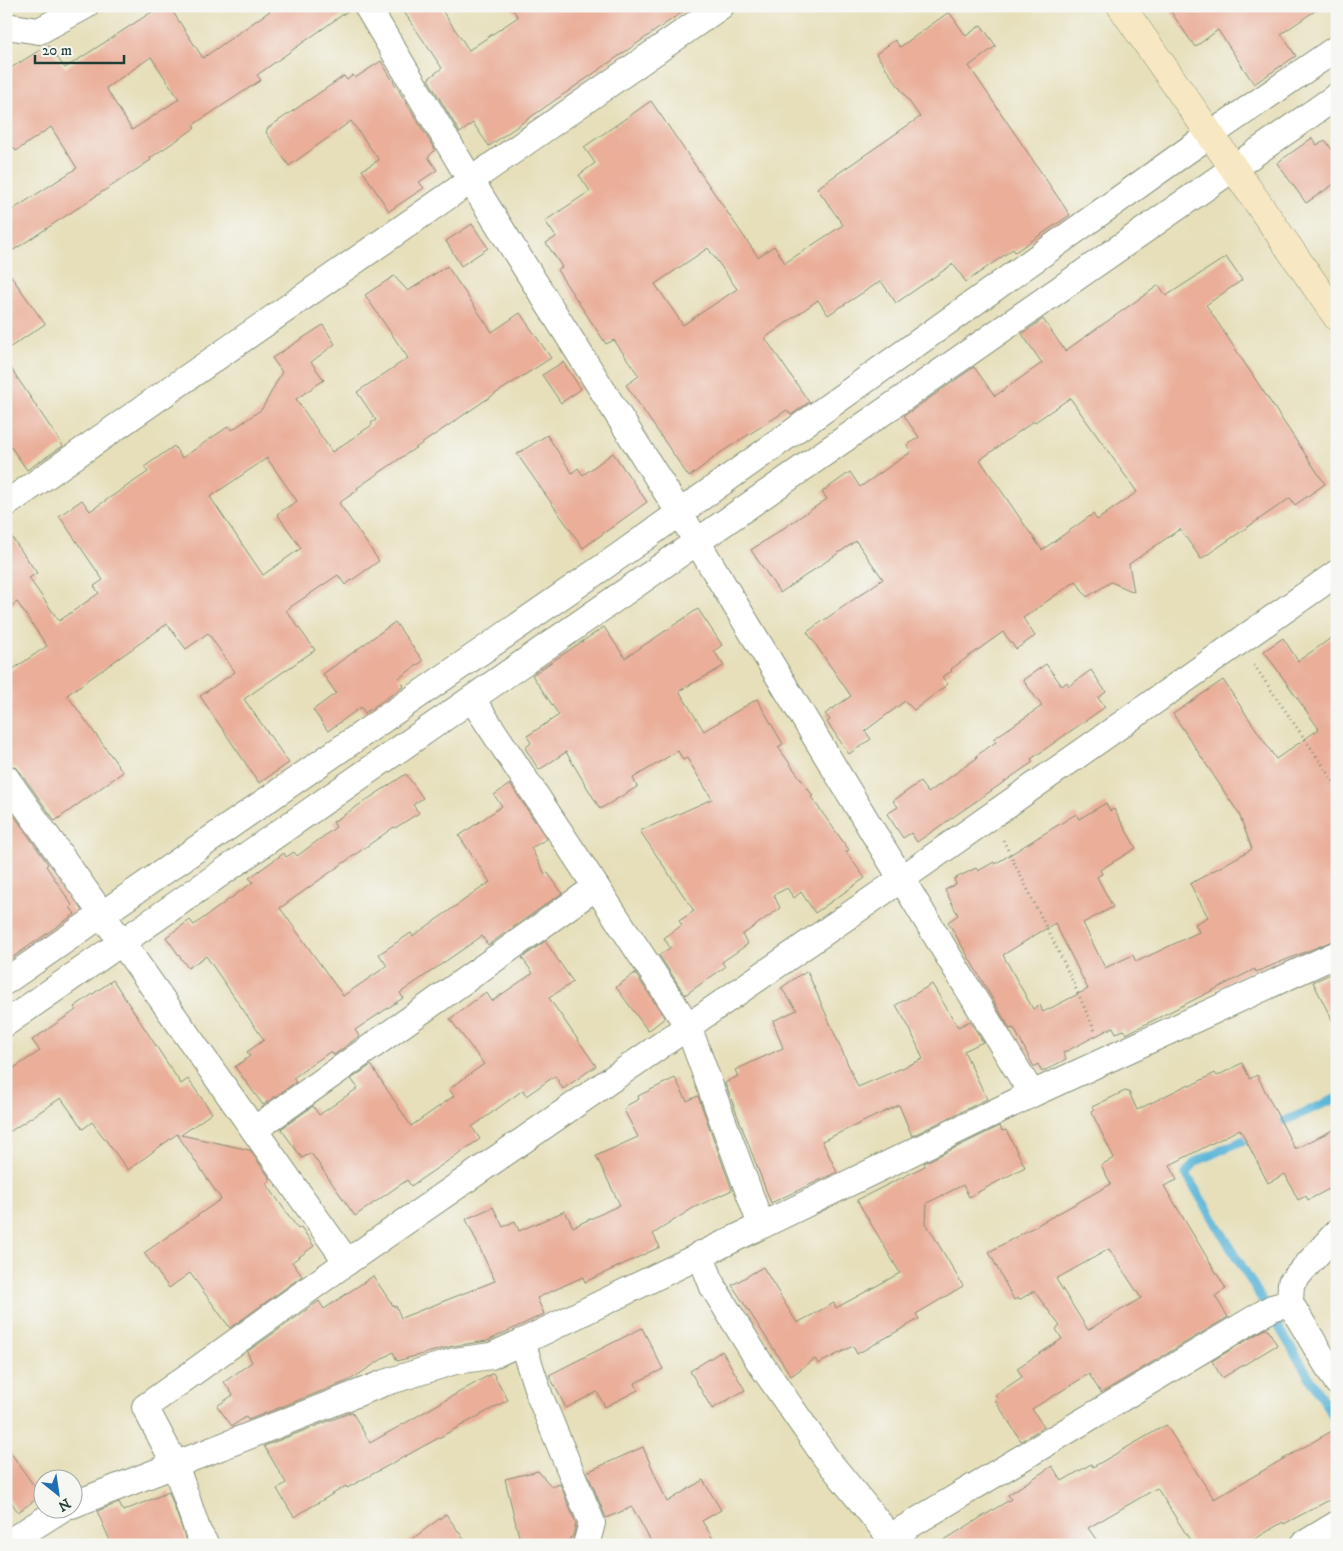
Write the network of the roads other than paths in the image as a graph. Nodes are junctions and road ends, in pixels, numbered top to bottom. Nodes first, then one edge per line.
1 (85, 6) edge
2 (367, 6) edge
3 (721, 6) edge
4 (1122, 6) edge
5 (6, 26) edge
6 (1337, 48) edge
7 (1337, 96) edge
8 (1210, 135) junction
9 (1233, 168) junction
10 (471, 181) junction
11 (1337, 317) edge
12 (6, 504) edge
13 (679, 512) junction
14 (698, 543) junction
15 (1337, 573) edge
16 (472, 698) junction
17 (6, 778) edge
18 (900, 880) junction
19 (596, 887) junction
20 (102, 914) junction
21 (122, 942) junction
22 (1337, 954) edge
23 (6, 981) edge
24 (6, 1023) edge
25 (688, 1026) junction
26 (1032, 1094) junction
27 (254, 1130) junction
28 (761, 1225) junction
29 (1337, 1232) edge
30 (700, 1254) junction
31 (347, 1262) junction
32 (1290, 1303) junction
33 (522, 1342) junction
34 (1337, 1382) edge
35 (175, 1464) junction
36 (82, 1501) edge
37 (47, 1518) edge
38 (1337, 1524) edge
39 (892, 1541) edge
40 (6, 1544) edge
41 (1304, 1544) edge
42 (206, 1545) edge
43 (586, 1545) edge

1 - 5 street
2 - 10 street
3 - 10 street
4 - 8 street
6 - 8 street
7 - 9 street
8 - 9 street
8 - 13 street
9 - 11 street
9 - 14 street
10 - 12 street
10 - 13 street
13 - 14 street
13 - 20 street
14 - 16 street
14 - 18 street
15 - 18 street
16 - 19 street
16 - 21 street
17 - 20 street
18 - 25 street
18 - 26 street
19 - 25 street
19 - 27 street
20 - 21 street
20 - 23 street
21 - 24 street
21 - 27 street
22 - 26 street
25 - 28 street
25 - 31 street
26 - 28 street
27 - 31 street
28 - 30 street
29 - 32 street
30 - 33 street
30 - 39 street
31 - 35 street
32 - 34 street
32 - 39 street
33 - 35 street
33 - 43 street
35 - 36 street
35 - 42 street
37 - 40 street
38 - 41 street

